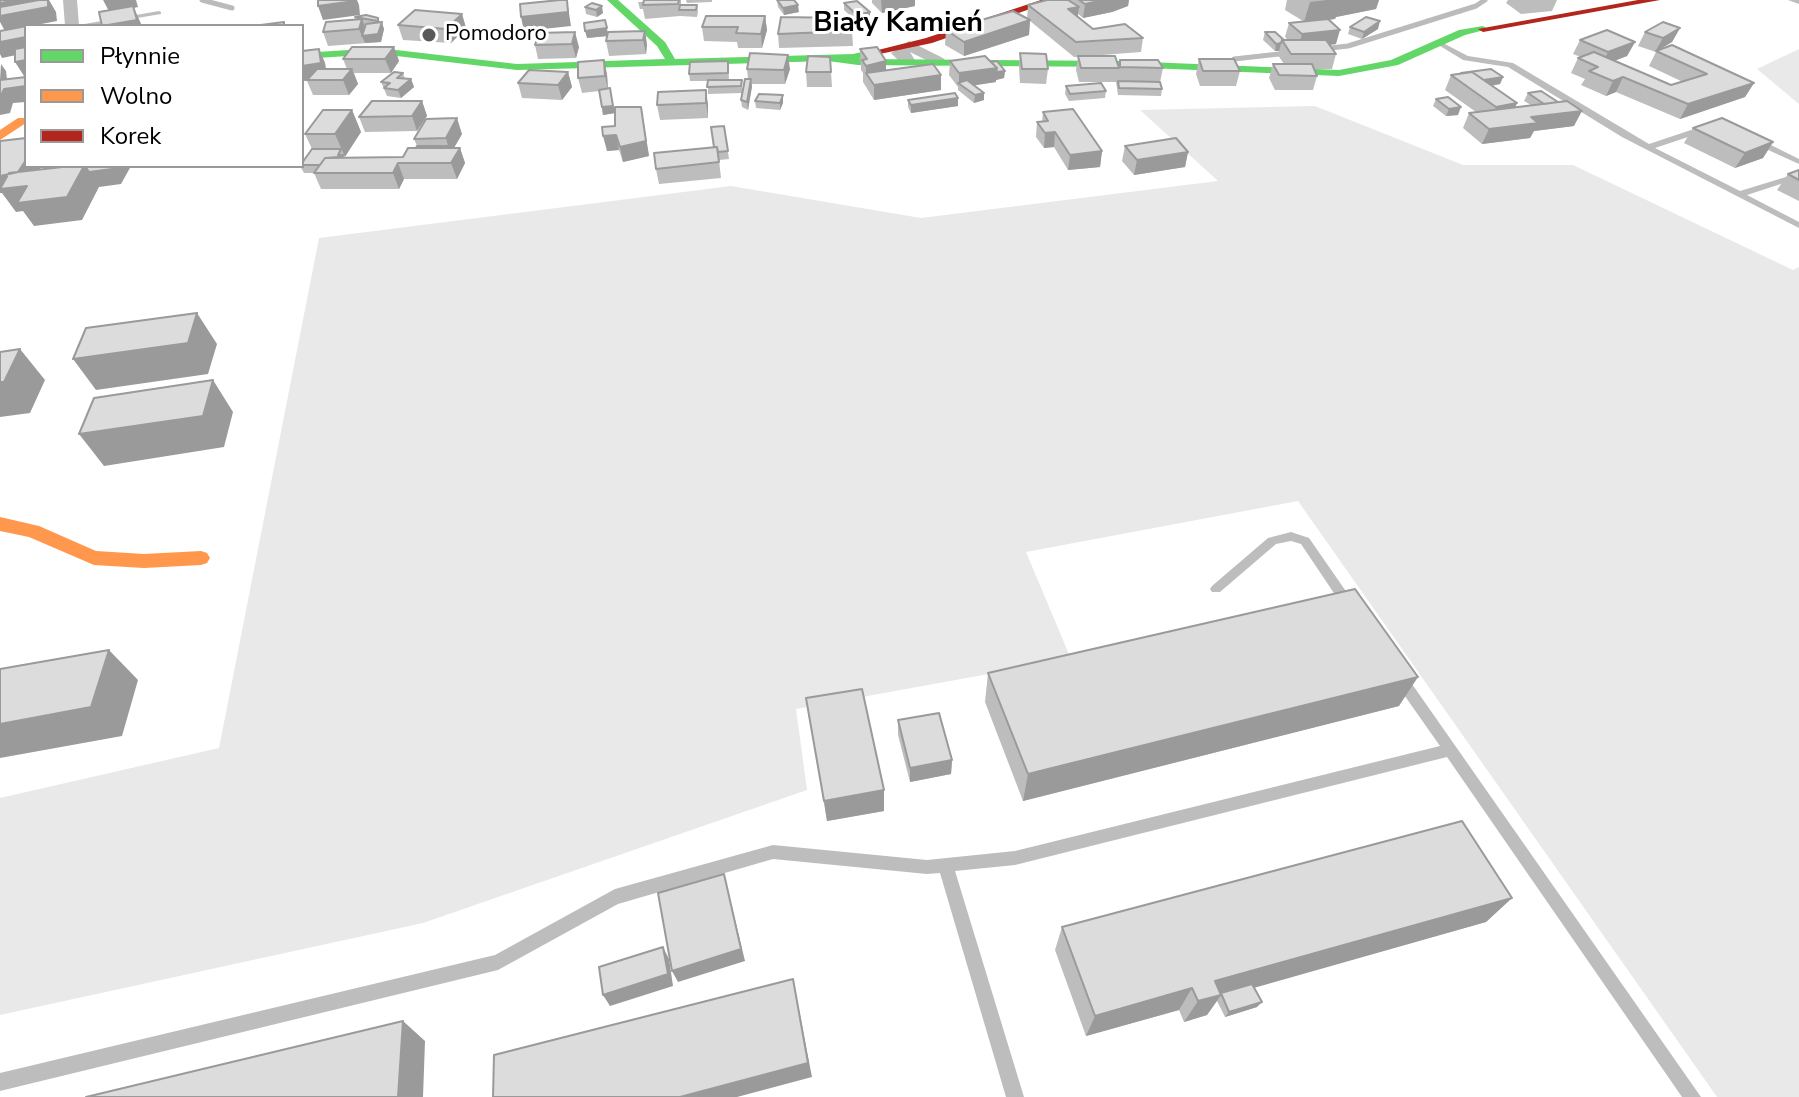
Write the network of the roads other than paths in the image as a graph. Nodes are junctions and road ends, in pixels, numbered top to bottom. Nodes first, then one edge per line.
1 (70, 0) edge
2 (612, 0) edge
3 (1051, 0) edge
4 (1655, 0) edge
5 (1618, 3) edge
6 (159, 13) dead end
7 (74, 24) edge
8 (87, 24) edge
9 (1439, 43) junction
10 (909, 54) junction
11 (304, 56) edge
12 (672, 63) junction
13 (24, 119) edge
14 (1717, 124) edge
15 (0, 125) edge
16 (0, 136) edge
17 (1758, 142) edge
18 (1649, 147) junction
19 (1799, 162) edge
20 (1799, 175) edge
21 (1740, 194) junction
22 (1799, 225) edge
23 (0, 524) edge
24 (201, 558) dead end
25 (1216, 589) dead end
26 (1359, 619) edge
27 (1386, 658) edge
28 (1450, 750) junction
29 (945, 865) junction
30 (0, 1082) edge
31 (1015, 1097) edge
32 (1692, 1097) edge

1 - 7 street
2 - 12 street
3 - 10 street
4 - 5 street
5 - 9 street
6 - 8 lane
9 - 10 street
9 - 18 lane
10 - 12 street
11 - 12 street
13 - 15 street
13 - 16 street
14 - 18 lane
17 - 19 lane
18 - 21 lane
20 - 21 lane
21 - 22 lane
23 - 24 street
25 - 26 lane
27 - 28 lane
28 - 29 lane
28 - 32 lane
29 - 30 lane
29 - 31 lane

